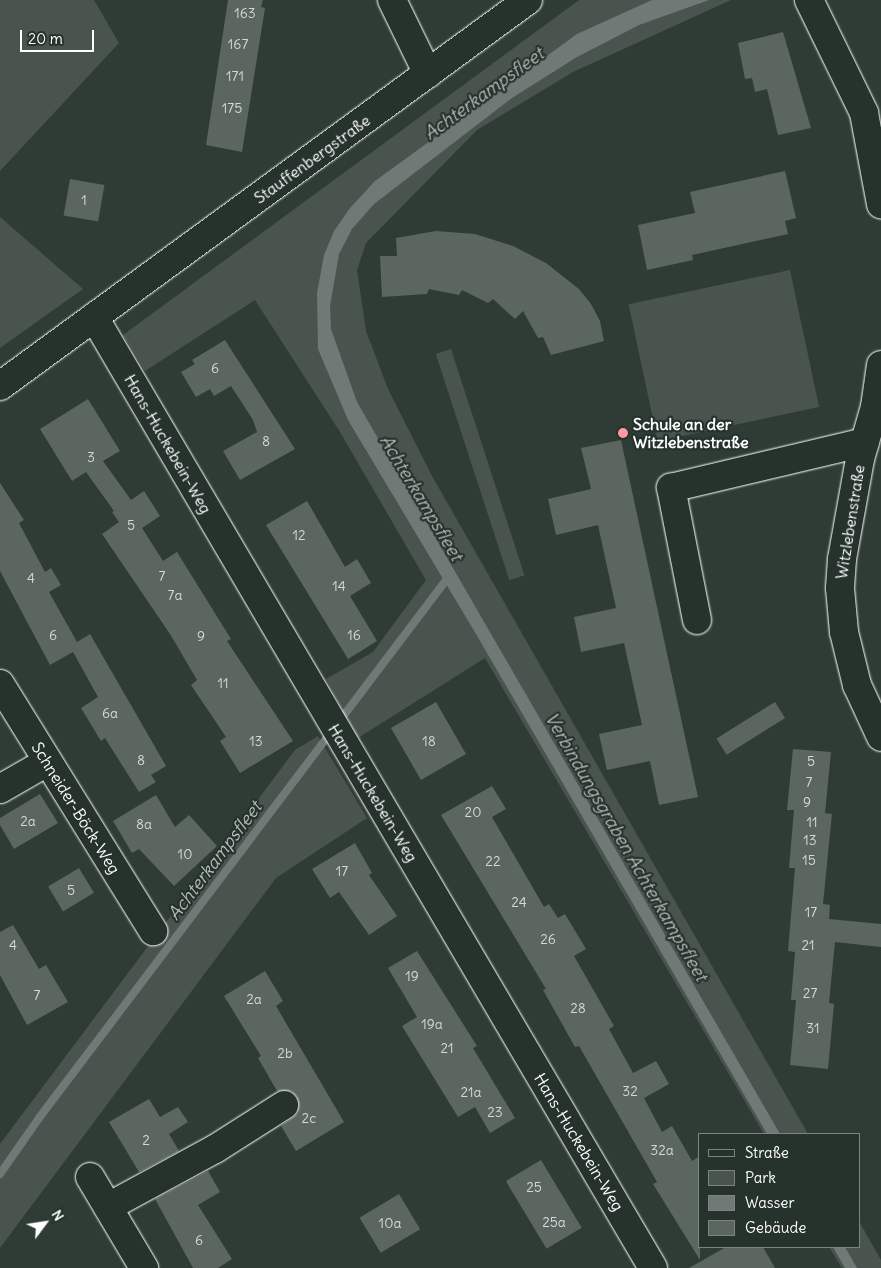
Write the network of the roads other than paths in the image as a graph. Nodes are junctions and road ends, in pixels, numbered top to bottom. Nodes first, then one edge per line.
1 (392, 0) edge
2 (528, 0) edge
3 (808, 0) edge
4 (428, 74) junction
5 (881, 204) edge
6 (94, 317) junction
7 (881, 365) edge
8 (0, 386) edge
9 (865, 442) junction
10 (697, 620) dead end
11 (0, 684) edge
12 (880, 735) edge
13 (47, 762) junction
14 (0, 789) edge
15 (153, 931) dead end
16 (284, 1105) dead end
17 (90, 1177) dead end
18 (108, 1206) junction
19 (144, 1268) edge
20 (653, 1268) edge

1 - 4 street
2 - 4 street, Stauffenbergstraße
3 - 5 street
4 - 6 street, Stauffenbergstraße
6 - 8 street, Stauffenbergstraße
6 - 20 street, Hans-Huckebein-Weg
7 - 9 street, Witzlebenstraße
9 - 10 street
9 - 12 street, Witzlebenstraße
11 - 13 street, Schneider-Böck-Weg
13 - 14 street
13 - 15 street, Schneider-Böck-Weg
16 - 18 street
17 - 18 street
18 - 19 street

